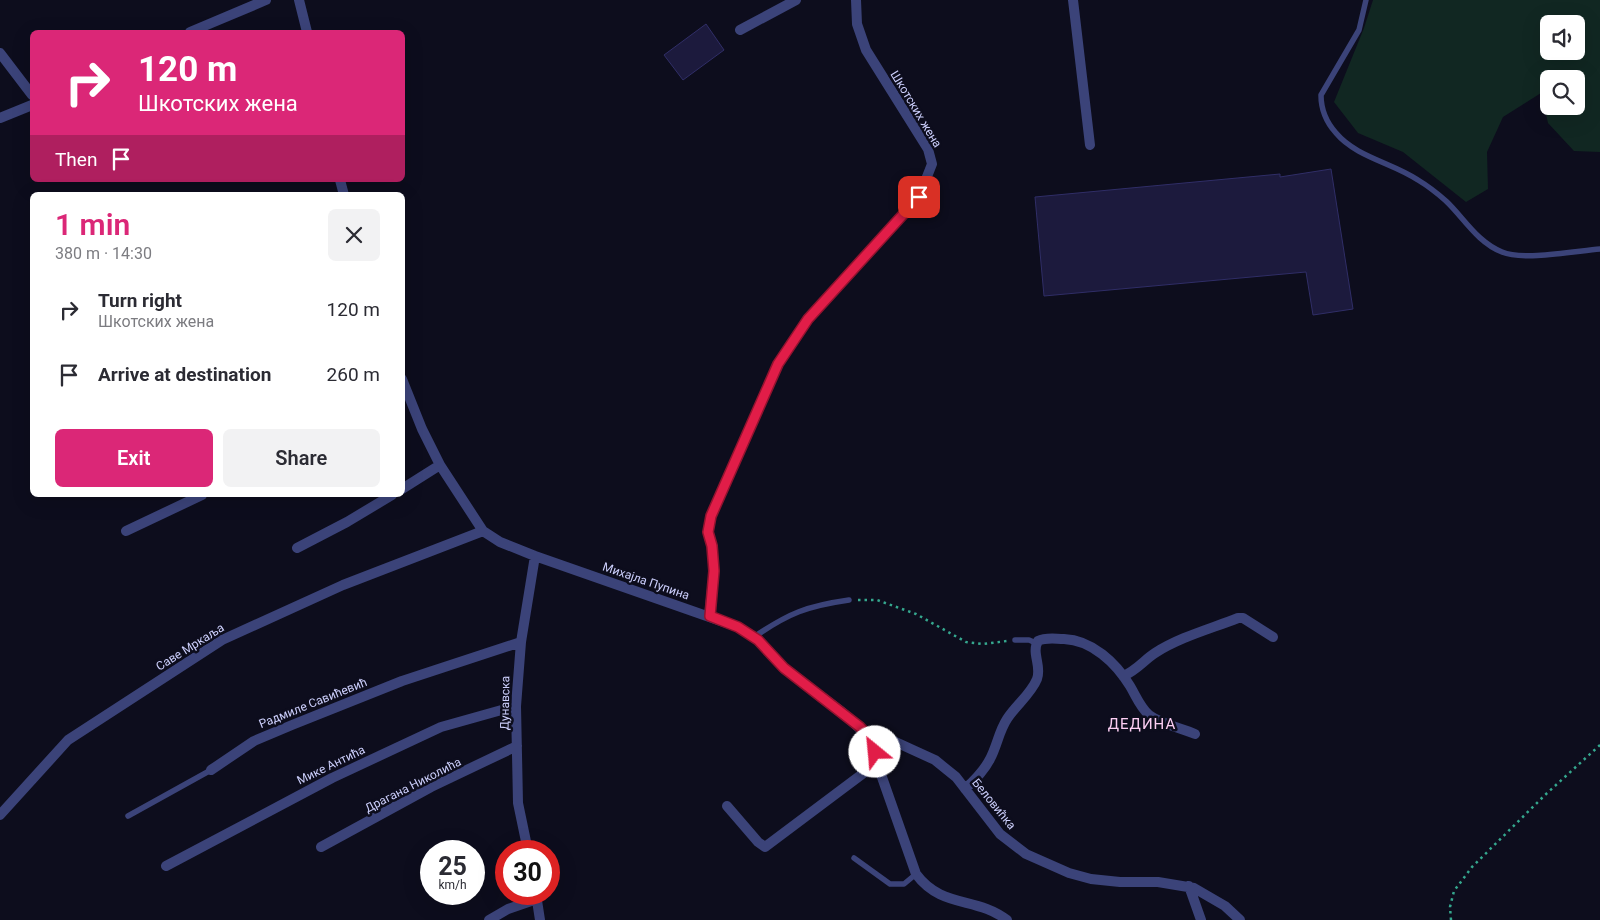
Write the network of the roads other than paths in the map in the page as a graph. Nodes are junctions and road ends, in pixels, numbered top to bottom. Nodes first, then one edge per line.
1 (266, 0) edge
2 (299, 0) edge
3 (796, 0) edge
4 (856, 0) edge
5 (1073, 0) edge
6 (1366, 0) edge
7 (195, 30) edge
8 (306, 30) edge
9 (740, 30) dead end
10 (0, 54) edge
11 (30, 92) edge
12 (30, 106) edge
13 (0, 118) edge
14 (1090, 146) dead end
15 (1600, 249) edge
16 (406, 401) edge
17 (440, 465) junction
18 (405, 487) edge
19 (198, 497) edge
20 (389, 497) edge
21 (126, 531) dead end
22 (483, 531) junction
23 (297, 548) dead end
24 (535, 556) junction
25 (849, 600) road end
26 (710, 616) junction
27 (754, 637) junction
28 (1273, 637) dead end
29 (1015, 640) road end
30 (521, 642) junction
31 (1036, 644) junction
32 (1123, 676) junction
33 (516, 706) junction
34 (1195, 734) dead end
35 (872, 740) junction
36 (517, 746) junction
37 (877, 763) junction
38 (211, 770) joint
39 (965, 789) junction
40 (727, 806) dead end
41 (0, 815) edge
42 (128, 816) dead end
43 (526, 840) edge
44 (321, 848) dead end
45 (854, 858) dead end
46 (166, 866) dead end
47 (916, 874) junction
48 (1189, 886) junction
49 (517, 905) edge
50 (538, 905) edge
51 (489, 920) edge
52 (540, 920) edge
53 (1007, 920) edge
54 (1201, 920) edge
55 (1240, 920) edge

1 - 7 street
2 - 8 street
3 - 9 street
4 - 26 street, Шкотских жена
5 - 14 street
6 - 15 lane
10 - 11 street
12 - 13 street
16 - 17 street, Михајла Пупина
17 - 18 street
17 - 22 street, Михајла Пупина
19 - 21 street
20 - 23 street
22 - 24 street, Михајла Пупина
22 - 41 street, Саве Мркаља
24 - 26 street, Михајла Пупина
24 - 30 street, Дунавска
25 - 27 lane
26 - 27 street, Михајла Пупина
27 - 35 street, Михајла Пупина
28 - 32 street
29 - 31 lane
30 - 33 street, Дунавска
30 - 38 street, Радмиле Савићевић
31 - 32 street
31 - 39 street
32 - 34 street
33 - 36 street, Дунавска
33 - 46 street, Мике Антића
35 - 37 street
35 - 39 street, Беловићка
36 - 43 street, Дунавска
36 - 44 street, Драгана Николића
37 - 40 street
37 - 47 street
38 - 42 lane, Радмиле Савићевић
39 - 48 street, Беловићка
45 - 47 lane
47 - 53 street
48 - 54 street
48 - 55 street, Беловићка
49 - 51 street
50 - 52 street

